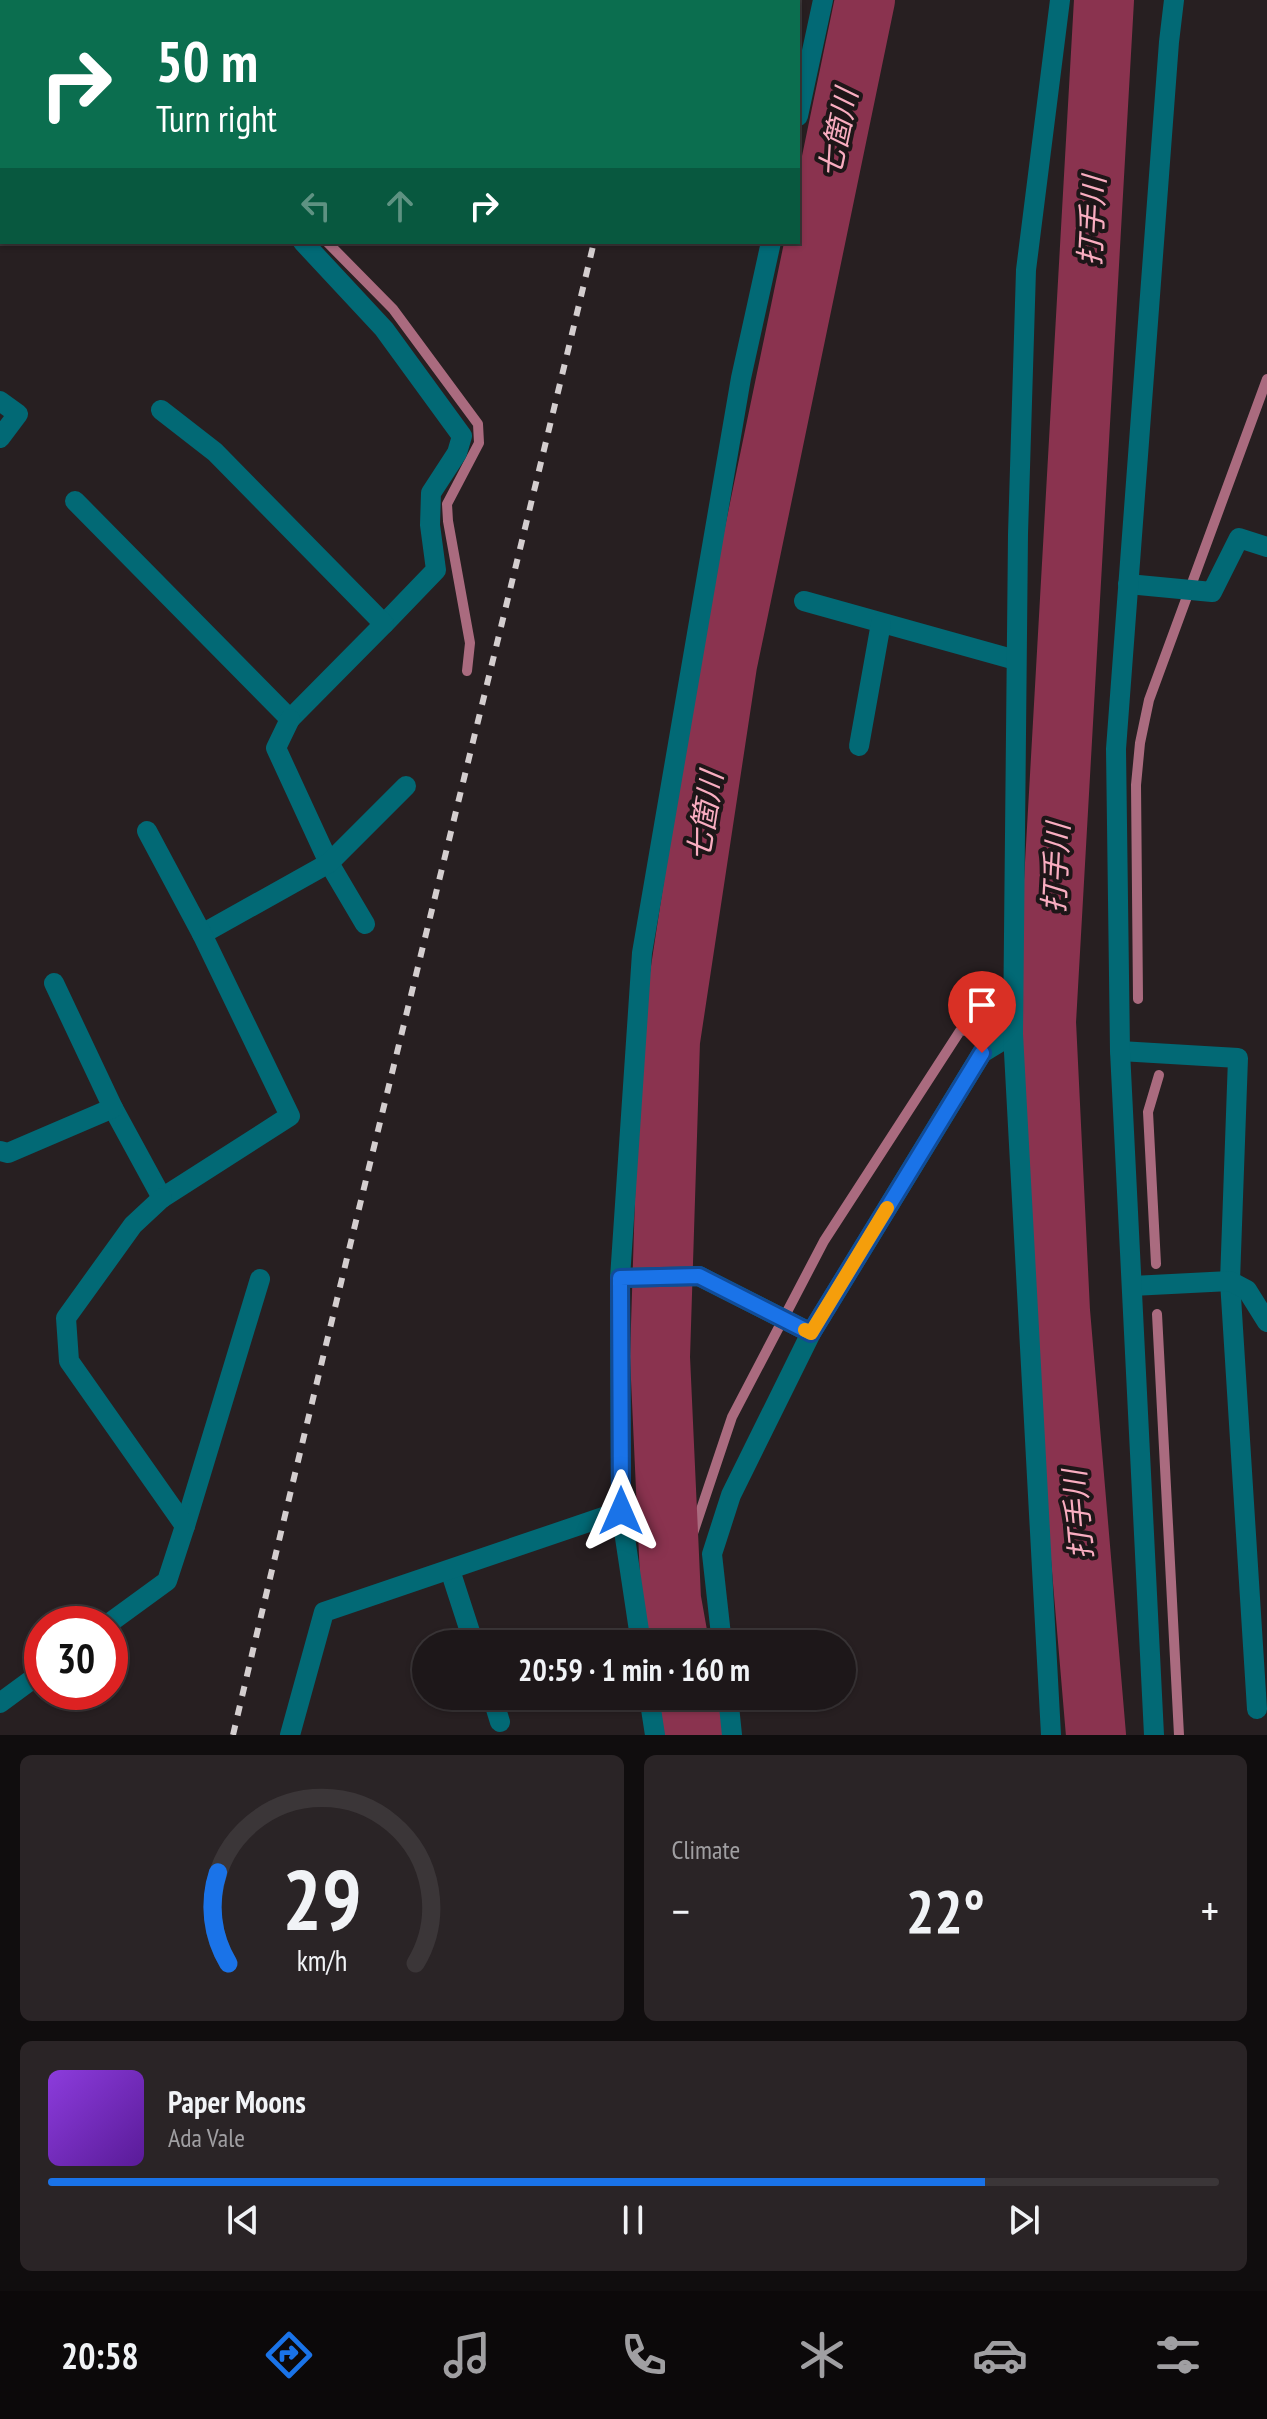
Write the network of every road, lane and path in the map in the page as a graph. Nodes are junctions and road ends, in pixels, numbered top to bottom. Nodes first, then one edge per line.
1 (823, 0) edge
2 (1060, 0) edge
3 (1174, 0) edge
4 (800, 107) edge
5 (305, 244) edge
6 (771, 244) edge
7 (0, 401) edge
8 (161, 410) dead end
9 (0, 438) edge
10 (75, 501) dead end
11 (1267, 547) edge
12 (1128, 584) junction
13 (804, 601) dead end
14 (881, 623) junction
15 (384, 624) junction
16 (1016, 660) junction
17 (290, 719) junction
18 (859, 746) dead end
19 (406, 786) dead end
20 (147, 831) dead end
21 (329, 863) junction
22 (365, 924) dead end
23 (202, 934) junction
24 (54, 983) dead end
25 (1013, 1034) junction
26 (1120, 1051) junction
27 (113, 1108) junction
28 (0, 1151) edge
29 (162, 1198) junction
30 (620, 1278) junction
31 (260, 1279) dead end
32 (1230, 1281) junction
33 (1132, 1286) junction
34 (1267, 1322) edge
35 (811, 1333) junction
36 (621, 1511) junction
37 (185, 1526) junction
38 (450, 1570) junction
39 (128, 1609) edge
40 (469, 1630) edge
41 (639, 1630) edge
42 (720, 1630) edge
43 (24, 1685) edge
44 (0, 1703) edge
45 (1257, 1709) dead end
46 (496, 1710) edge
47 (651, 1710) edge
48 (729, 1710) edge
49 (500, 1722) dead end
50 (290, 1735) edge
51 (655, 1735) edge
52 (732, 1735) edge
53 (1051, 1735) edge
54 (1154, 1735) edge

1 - 4 street
2 - 16 street
3 - 12 street
5 - 15 street
6 - 30 street
7 - 9 street
8 - 15 street
10 - 17 street
11 - 12 street
12 - 26 street
13 - 14 street
14 - 16 street
14 - 18 street
15 - 17 street
16 - 25 street
17 - 21 street
19 - 21 street
20 - 23 street
21 - 22 street
21 - 23 street
23 - 29 street
24 - 27 street
25 - 35 street
25 - 53 street
26 - 32 street
26 - 33 street
27 - 28 street
27 - 29 street
29 - 37 street
30 - 35 street
30 - 36 street
31 - 37 street
32 - 33 street
32 - 34 street
32 - 45 street
33 - 54 street
35 - 42 street
36 - 38 street
36 - 41 street
37 - 39 street
38 - 40 street
38 - 50 street
43 - 44 street
46 - 49 street
47 - 51 street
48 - 52 street

